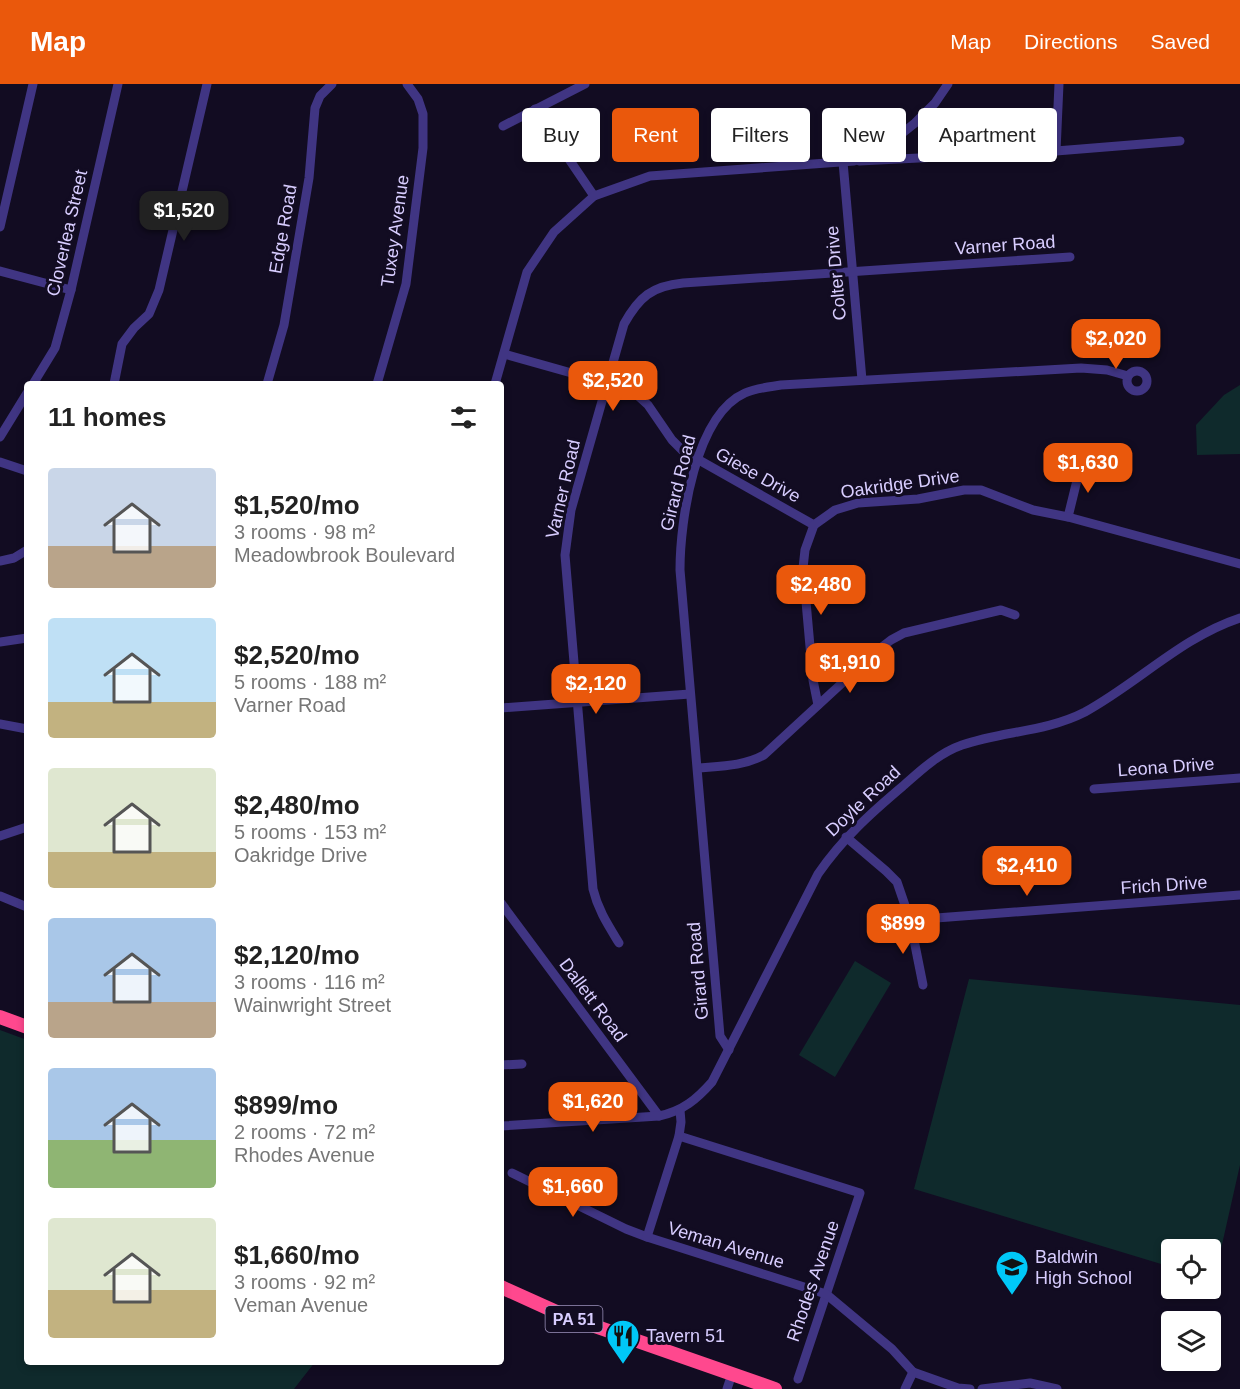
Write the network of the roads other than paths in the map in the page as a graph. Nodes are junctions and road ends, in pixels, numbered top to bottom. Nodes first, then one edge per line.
1 (33, 84) edge
2 (118, 84) edge
3 (207, 84) edge
4 (332, 84) edge
5 (406, 84) edge
6 (585, 84) edge
7 (948, 84) edge
8 (1059, 84) edge
9 (537, 108) edge
10 (522, 116) edge
11 (504, 126) dead end
12 (1057, 129) edge
13 (906, 130) edge
14 (1180, 141) dead end
15 (1057, 151) edge
16 (571, 162) edge
17 (843, 162) joint
18 (594, 196) junction
19 (0, 227) edge
20 (1070, 257) dead end
21 (0, 271) edge
22 (853, 272) junction
23 (71, 290) junction
24 (504, 354) junction
25 (1128, 376) dead end
26 (862, 380) junction
27 (35, 381) edge
28 (115, 381) edge
29 (268, 381) edge
30 (378, 381) edge
31 (496, 381) edge
32 (607, 383) junction
33 (24, 398) edge
34 (0, 437) edge
35 (698, 460) junction
36 (0, 462) edge
37 (1081, 464) dead end
38 (24, 470) edge
39 (1068, 517) junction
40 (814, 525) junction
41 (24, 552) edge
42 (0, 561) edge
43 (1240, 564) edge
44 (1015, 615) dead end
45 (1240, 618) edge
46 (24, 638) edge
47 (0, 642) edge
48 (690, 694) junction
49 (579, 703) junction
50 (818, 705) junction
51 (504, 708) edge
52 (0, 724) edge
53 (24, 728) edge
54 (698, 768) junction
55 (1240, 778) edge
56 (1094, 789) dead end
57 (24, 828) edge
58 (0, 836) edge
59 (846, 837) junction
60 (1240, 895) edge
61 (0, 896) edge
62 (24, 906) edge
63 (504, 907) edge
64 (910, 920) junction
65 (619, 943) dead end
66 (923, 985) dead end
67 (0, 1017) edge
68 (24, 1026) edge
69 (729, 1050) junction
70 (522, 1064) dead end
71 (504, 1065) edge
72 (680, 1110) junction
73 (659, 1116) junction
74 (504, 1126) edge
75 (679, 1136) junction
76 (512, 1173) dead end
77 (647, 1238) junction
78 (504, 1288) edge
79 (826, 1294) junction
80 (913, 1372) junction
81 (732, 1374) junction
82 (798, 1379) dead end
83 (727, 1389) edge
84 (775, 1389) edge
85 (905, 1389) edge
86 (970, 1389) edge
87 (982, 1389) edge
88 (1057, 1389) edge

1 - 19 street
2 - 23 street, Cloverlea Street
3 - 28 street
4 - 29 street, Edge Road
5 - 30 street, Tuxey Avenue
6 - 9 street
7 - 13 street
8 - 12 street
10 - 11 street
14 - 15 street
16 - 18 street
17 - 18 street
17 - 22 street, Colter Drive
18 - 24 street
20 - 22 street, Varner Road
21 - 23 street
22 - 26 street, Colter Drive
22 - 32 street, Varner Road
23 - 27 street, Cloverlea Street
24 - 31 street
24 - 32 street, Giese Drive
25 - 26 street, Girard Road
26 - 35 street, Girard Road
32 - 35 street, Giese Drive
32 - 49 street, Varner Road
33 - 34 street
35 - 40 street, Giese Drive
35 - 48 street, Girard Road
36 - 38 street
37 - 39 street
39 - 40 street, Oakridge Drive
39 - 43 street, Oakridge Drive
40 - 50 street
41 - 42 street
44 - 50 street
45 - 59 street, Doyle Road
46 - 47 street
48 - 49 street
48 - 54 street, Girard Road
49 - 51 street
49 - 65 street, Varner Road
50 - 54 street
52 - 53 street
54 - 69 street, Girard Road
55 - 56 street, Leona Drive
57 - 58 street
59 - 64 street
59 - 69 street, Doyle Road
60 - 64 street, Frich Drive
61 - 62 street
63 - 73 street, Dallett Road
64 - 66 street
67 - 68 highway
69 - 72 street, Doyle Road
70 - 71 street
72 - 73 street
72 - 75 street
73 - 74 street
75 - 77 street
75 - 79 street, Rhodes Avenue
76 - 77 street, Veman Avenue
77 - 79 street, Veman Avenue
78 - 81 highway, PA 51
79 - 80 street, Veman Avenue
79 - 82 street, Rhodes Avenue
80 - 85 street
80 - 86 street
81 - 83 street
81 - 84 highway, PA 51
87 - 88 street

